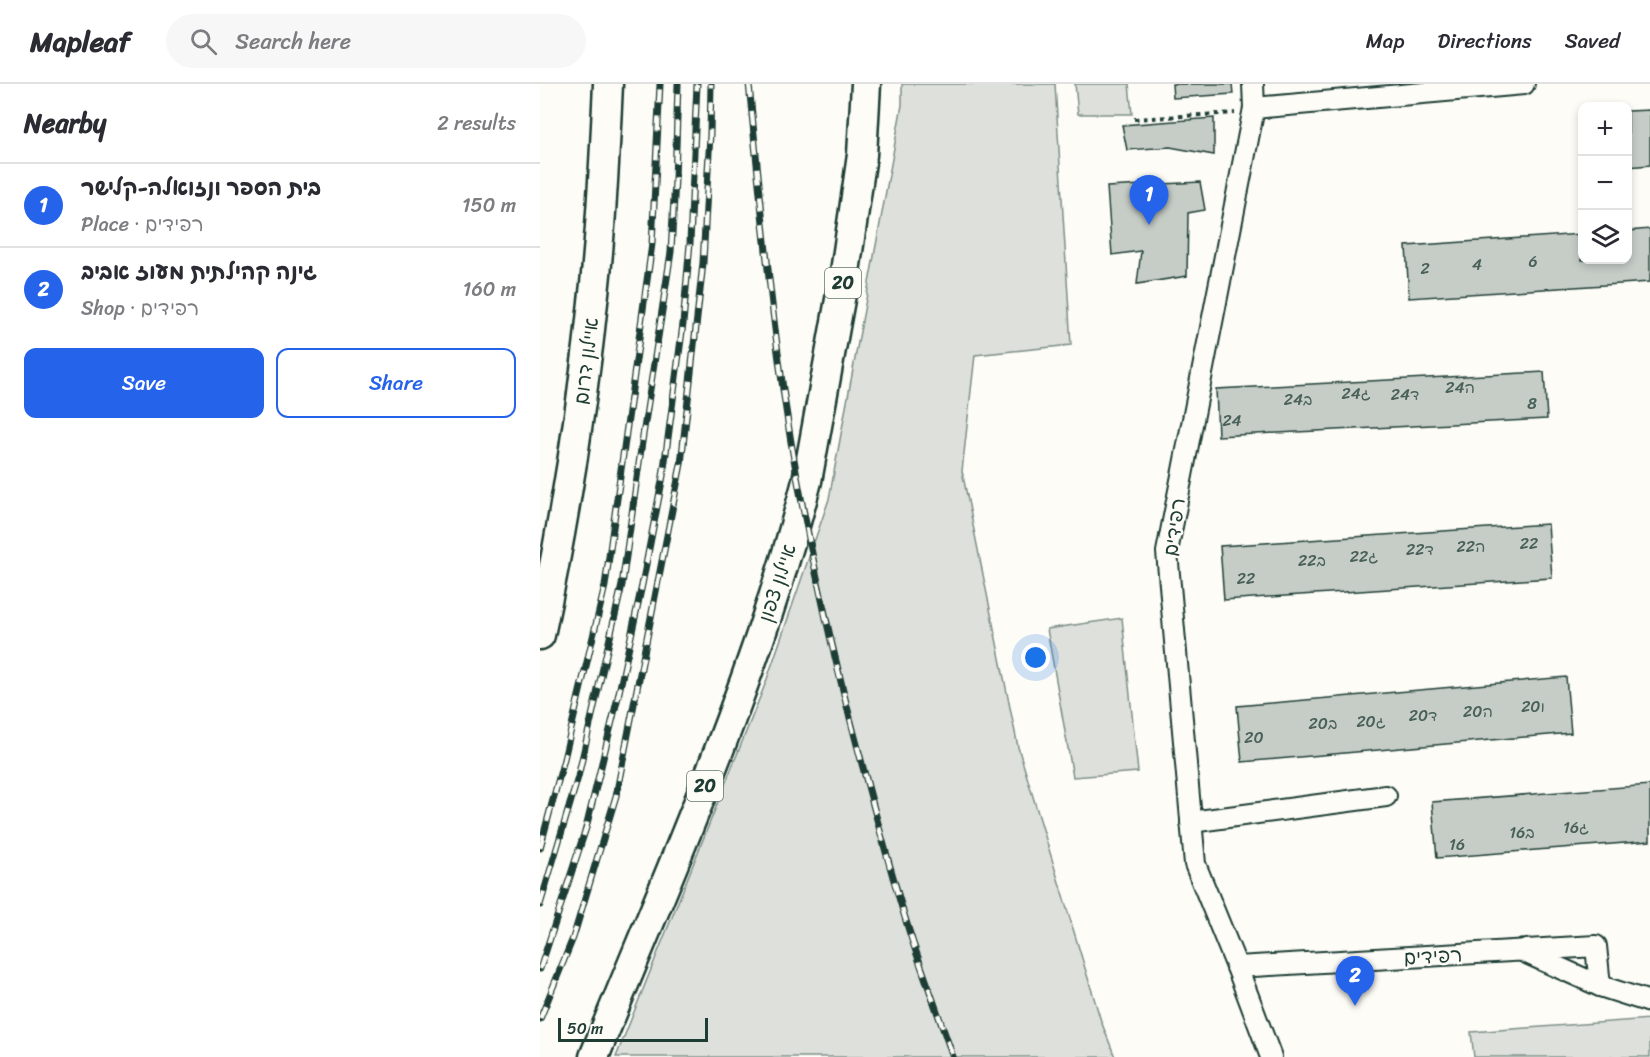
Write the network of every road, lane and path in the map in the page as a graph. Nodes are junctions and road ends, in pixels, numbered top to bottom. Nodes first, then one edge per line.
1 (608, 84) edge
2 (866, 84) edge
3 (1253, 84) edge
4 (1524, 84) edge
5 (1254, 108) junction
6 (1134, 119) dead end
7 (540, 634) edge
8 (1386, 796) dead end
9 (1191, 822) junction
10 (1522, 951) junction
11 (1237, 967) junction
12 (1600, 986) junction
13 (1650, 1002) edge
14 (594, 1057) edge
15 (1271, 1057) edge

1 - 7 highway, איילון דרום
2 - 14 highway, איילון צפון / 20
3 - 5 street, רפידים
4 - 5 street
5 - 6 path
5 - 9 street, רפידים
8 - 9 street
9 - 11 street, רפידים
10 - 11 street, רפידים
10 - 12 street, רפידים
10 - 12 street, רפידים
11 - 15 street, רפידים
12 - 13 street, רפידים

